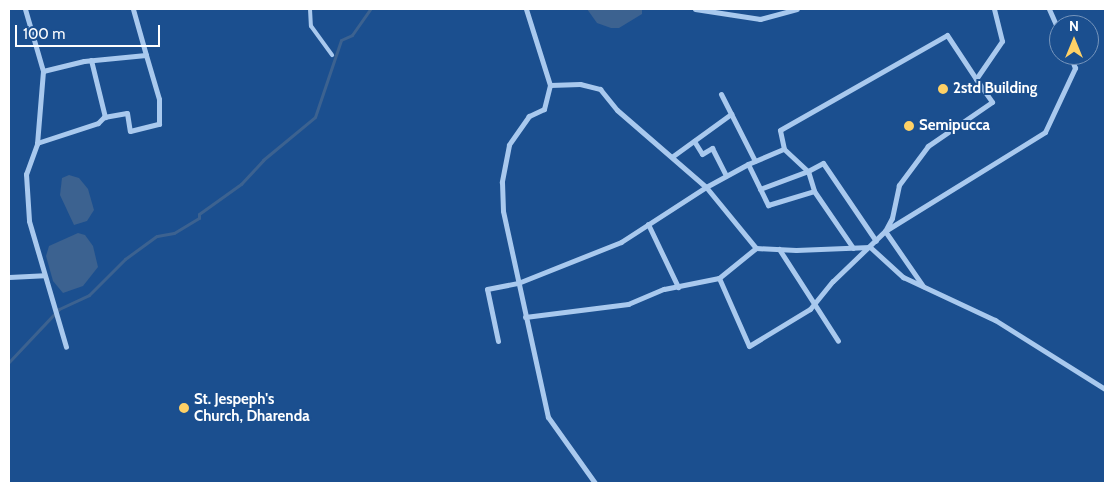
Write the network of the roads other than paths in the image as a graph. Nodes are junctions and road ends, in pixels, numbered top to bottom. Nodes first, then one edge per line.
1 (25, 9) edge
2 (133, 9) edge
3 (310, 9) edge
4 (526, 9) edge
5 (695, 9) edge
6 (797, 9) edge
7 (994, 9) edge
8 (332, 55) dead end
9 (146, 56) junction
10 (91, 60) junction
11 (1075, 65) edge
12 (43, 71) junction
13 (976, 79) junction
14 (550, 85) junction
15 (721, 94) dead end
16 (732, 114) junction
17 (105, 117) junction
18 (694, 142) junction
19 (38, 143) junction
20 (784, 149) junction
21 (673, 156) junction
22 (755, 161) junction
23 (748, 164) junction
24 (808, 171) junction
25 (726, 176) junction
26 (706, 187) junction
27 (760, 189) junction
28 (814, 191) junction
29 (648, 224) junction
30 (885, 231) junction
31 (876, 241) junction
32 (870, 247) junction
33 (756, 248) junction
34 (853, 248) junction
35 (779, 249) junction
36 (44, 275) junction
37 (9, 277) edge
38 (719, 278) junction
39 (518, 283) junction
40 (678, 287) junction
41 (924, 287) junction
42 (814, 304) junction
43 (525, 317) junction
44 (498, 341) dead end
45 (838, 341) dead end
46 (66, 347) dead end
47 (1105, 388) edge
48 (595, 483) edge

1 - 12 street
2 - 9 street
3 - 8 lane
4 - 14 street
5 - 6 street
7 - 13 street
9 - 10 street
9 - 17 street
10 - 12 street
10 - 17 street
11 - 30 street
12 - 19 street
13 - 20 street
13 - 30 street
14 - 21 street
14 - 39 street
15 - 16 street
16 - 18 street
16 - 22 street
17 - 19 street
18 - 21 street
18 - 25 street
19 - 36 street
20 - 22 street
20 - 24 street
21 - 26 street
22 - 23 street
23 - 25 street
23 - 27 street
24 - 27 street
24 - 28 street
24 - 31 street
25 - 26 street
26 - 29 street
26 - 33 street
27 - 28 street
28 - 34 street
29 - 39 street
29 - 40 street
30 - 31 street
30 - 41 street
31 - 32 street
32 - 34 street
32 - 41 street
32 - 42 street
33 - 35 street
33 - 38 street
34 - 35 street
35 - 42 street
36 - 37 street
36 - 46 street
38 - 40 street
38 - 42 street
39 - 43 street
39 - 44 street
40 - 43 street
41 - 47 street
42 - 45 street
43 - 48 street

